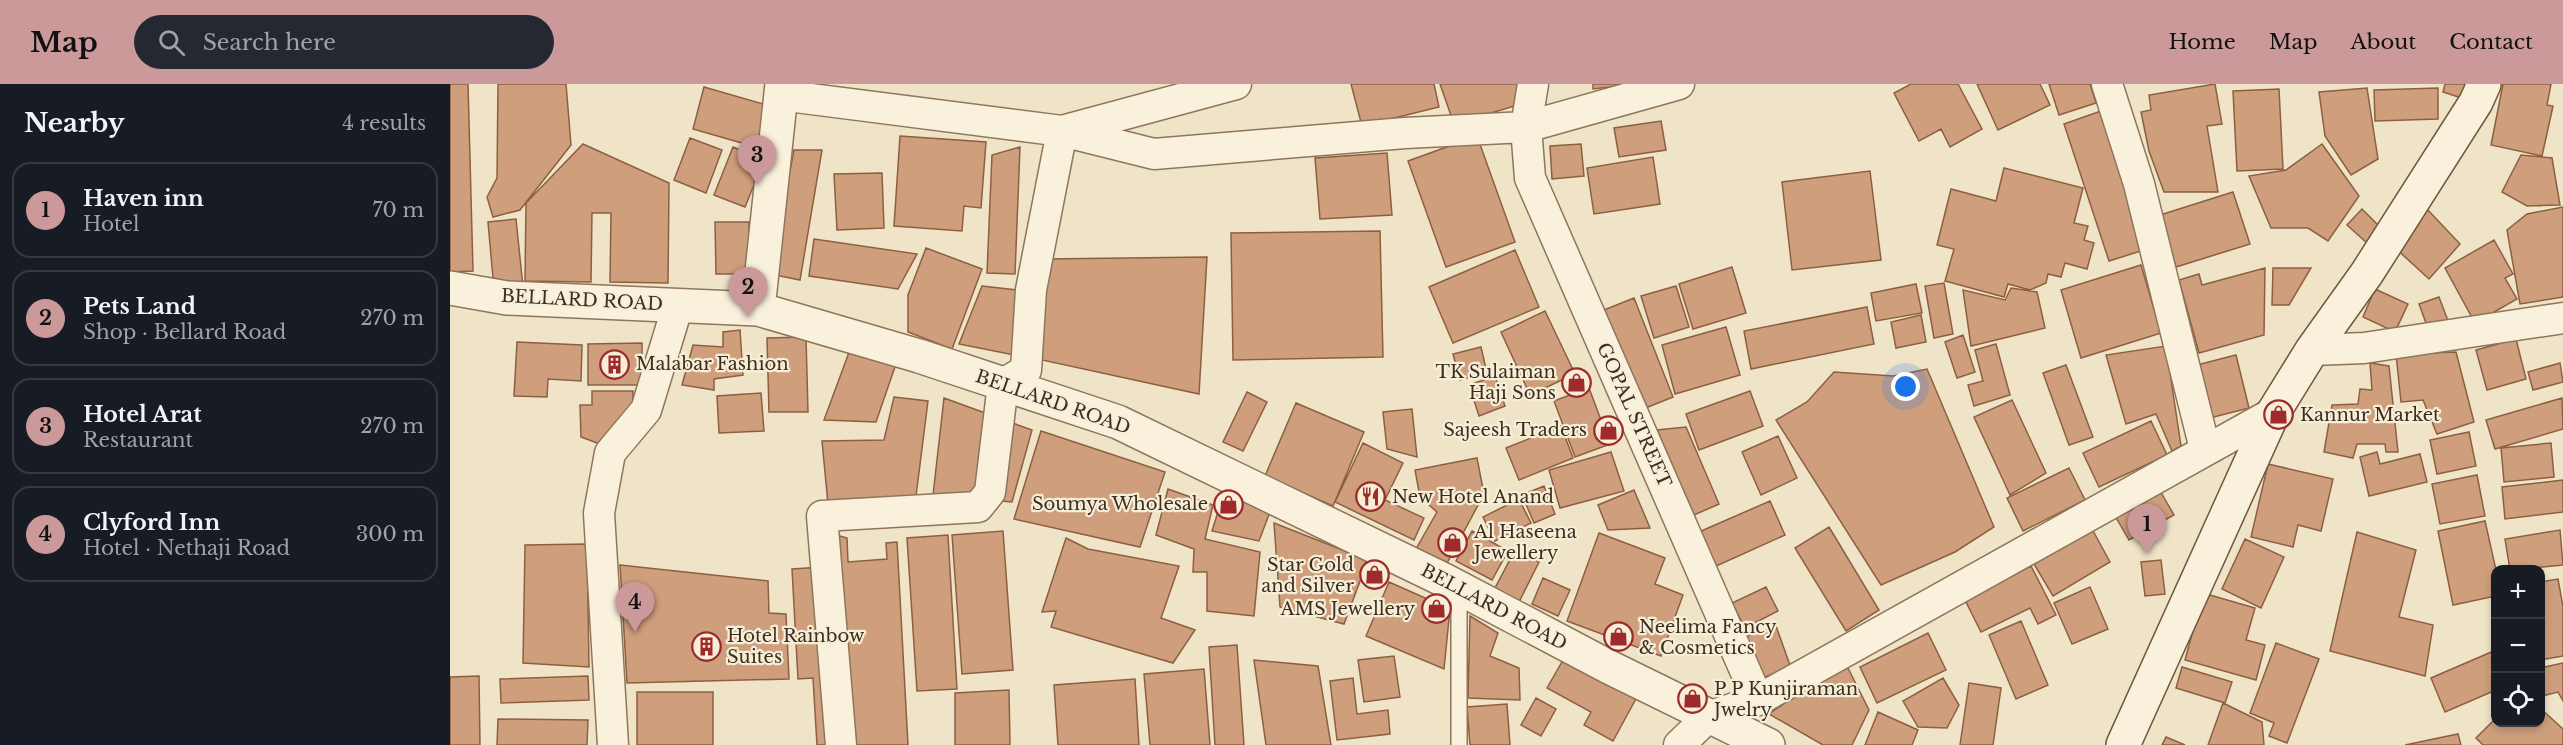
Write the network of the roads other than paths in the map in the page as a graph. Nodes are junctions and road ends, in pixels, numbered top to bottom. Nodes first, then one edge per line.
1 (1236, 84) edge
2 (1533, 84) edge
3 (1679, 84) edge
4 (2107, 84) edge
5 (2484, 84) edge
6 (781, 90) edge
7 (1526, 127) junction
8 (1062, 131) junction
9 (450, 288) edge
10 (678, 305) junction
11 (758, 309) junction
12 (2563, 318) edge
13 (2312, 350) junction
14 (1003, 384) junction
15 (2273, 413) junction
16 (2205, 449) junction
17 (1459, 587) junction
18 (1758, 700) junction
19 (1708, 717) junction
20 (613, 745) edge
21 (841, 745) edge
22 (1459, 745) edge
23 (1679, 745) edge
24 (1768, 745) edge
25 (2123, 745) edge

1 - 8 street
2 - 7 street, GOPAL STREET
3 - 7 street
4 - 16 street
5 - 13 street
6 - 8 street
6 - 11 street
7 - 8 street
7 - 18 street, GOPAL STREET
8 - 14 street
9 - 10 street, BELLARD ROAD
10 - 11 street, BELLARD ROAD
10 - 20 street
11 - 14 street, BELLARD ROAD
12 - 13 street
13 - 15 street
14 - 17 street, BELLARD ROAD
14 - 21 street
15 - 16 street
15 - 25 street
16 - 18 street
17 - 19 street, BELLARD ROAD
17 - 22 lane
18 - 19 street
19 - 23 street
19 - 24 street, BELLARD ROAD

